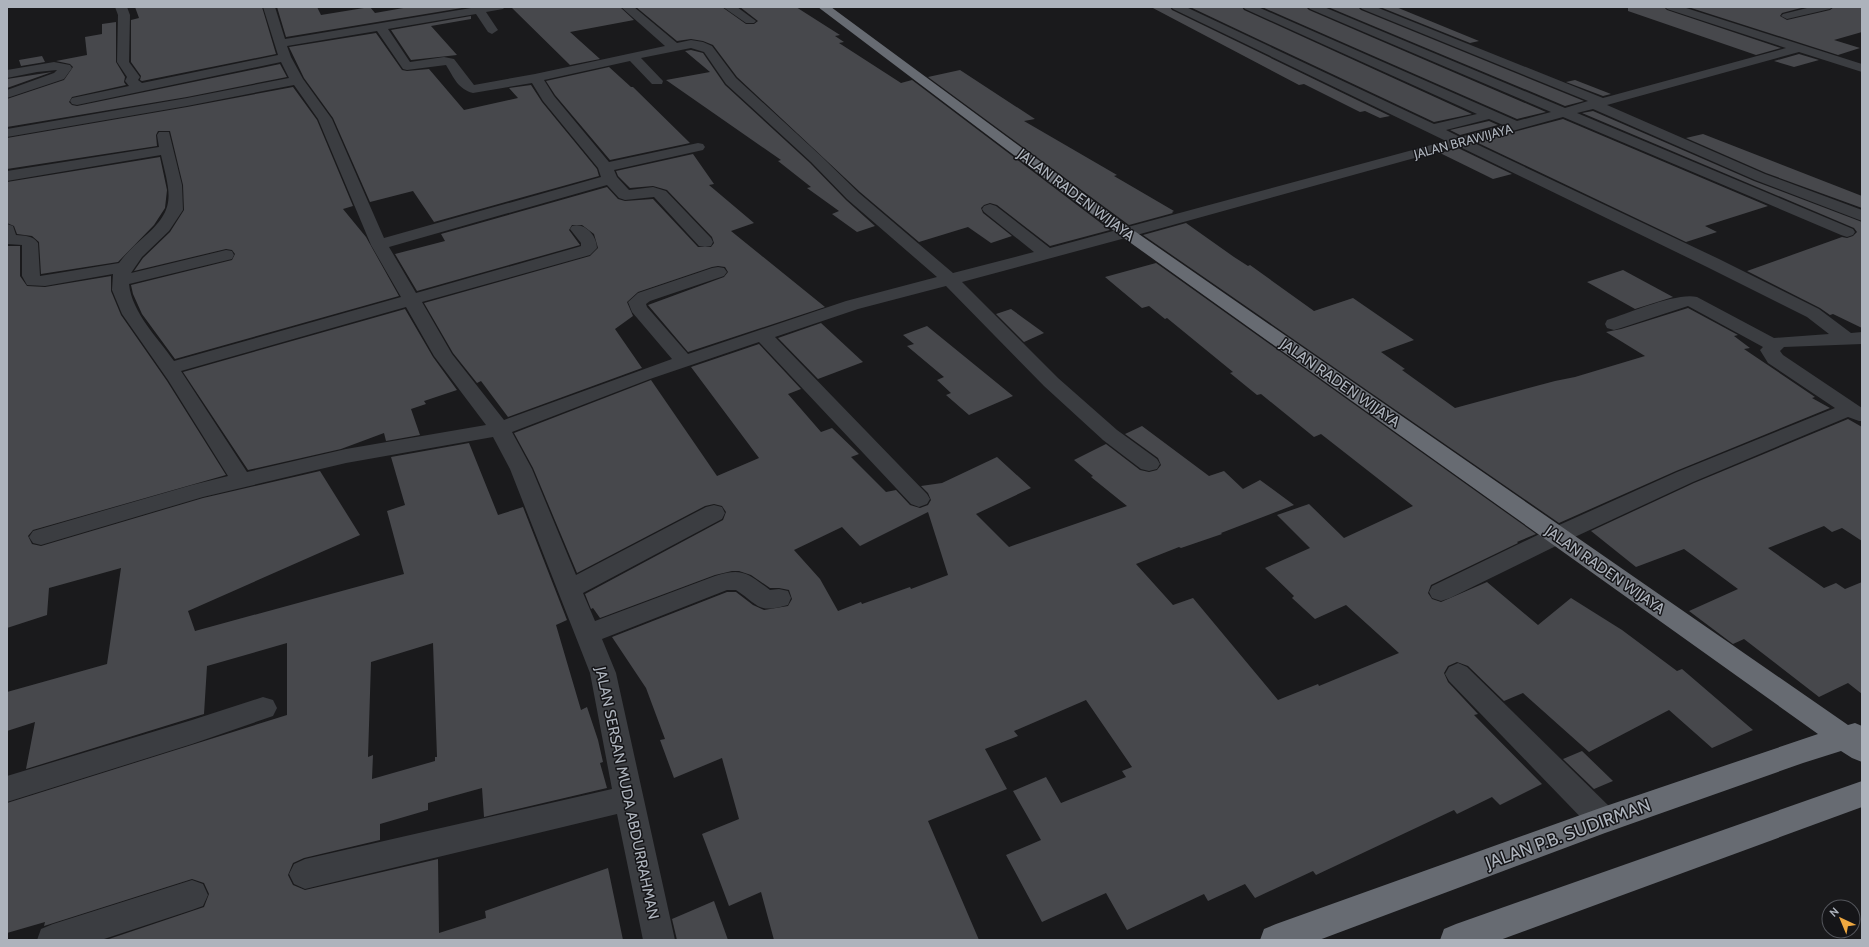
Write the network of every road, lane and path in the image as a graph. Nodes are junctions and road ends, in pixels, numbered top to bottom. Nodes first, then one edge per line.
1 (121, 7) edge
2 (269, 7) edge
3 (499, 7) edge
4 (627, 7) edge
5 (729, 7) edge
6 (824, 7) edge
7 (1177, 7) edge
8 (1249, 7) edge
9 (1314, 7) edge
10 (1366, 7) edge
11 (1671, 7) edge
12 (1826, 7) edge
13 (479, 10) junction
14 (388, 12) dead end
15 (1787, 16) dead end
16 (750, 21) dead end
17 (396, 23) junction
18 (380, 26) junction
19 (492, 30) dead end
20 (672, 48) junction
21 (1799, 48) junction
22 (283, 50) junction
23 (633, 57) junction
24 (1862, 68) edge
25 (7, 74) edge
26 (536, 78) junction
27 (297, 80) junction
28 (657, 81) dead end
29 (139, 88) junction
30 (7, 94) edge
31 (77, 101) dead end
32 (1597, 103) junction
33 (1563, 113) junction
34 (1490, 115) junction
35 (1516, 126) junction
36 (1432, 128) junction
37 (7, 133) edge
38 (1459, 142) junction
39 (698, 147) dead end
40 (607, 173) junction
41 (7, 176) edge
42 (990, 209) dead end
43 (1862, 216) edge
44 (7, 229) edge
45 (578, 229) dead end
46 (1847, 232) dead end
47 (1127, 233) junction
48 (705, 242) dead end
49 (379, 245) junction
50 (1046, 253) junction
51 (226, 254) dead end
52 (718, 272) dead end
53 (123, 274) junction
54 (949, 279) junction
55 (411, 300) junction
56 (1614, 324) dead end
57 (764, 336) junction
58 (1854, 338) edge
59 (1775, 346) junction
60 (685, 362) junction
61 (169, 368) junction
62 (1856, 413) edge
63 (500, 429) junction
64 (1148, 464) dead end
65 (242, 481) junction
66 (919, 499) dead end
67 (714, 513) dead end
68 (1556, 536) junction
69 (41, 537) dead end
70 (569, 589) junction
71 (1441, 592) dead end
72 (779, 598) dead end
73 (587, 634) junction
74 (1458, 674) dead end
75 (263, 708) dead end
76 (1856, 741) edge
77 (7, 789) edge
78 (1862, 794) edge
79 (628, 798) junction
80 (1603, 820) junction
81 (305, 874) dead end
82 (192, 895) dead end
83 (53, 940) edge
84 (659, 940) edge
85 (1276, 940) edge
86 (1456, 940) edge

1 - 29 street
2 - 22 street, JALAN SERSAN MUDA ABDURRAHMAN
3 - 13 street
4 - 20 street
5 - 16 street
6 - 47 highway, JALAN RADEN WIJAYA
7 - 36 street
8 - 34 street
9 - 33 street
10 - 32 street
11 - 21 street
12 - 15 street
13 - 17 street
13 - 19 street
14 - 17 street
17 - 18 street
18 - 22 street
18 - 26 street
20 - 23 street
20 - 54 street
21 - 24 street
21 - 32 street, JALAN BRAWIJAYA
22 - 27 street, JALAN SERSAN MUDA ABDURRAHMAN
22 - 29 street
23 - 26 street
23 - 28 street
25 - 30 street
26 - 40 street
27 - 37 street
27 - 49 street, JALAN SERSAN MUDA ABDURRAHMAN
29 - 31 street
32 - 33 street, JALAN BRAWIJAYA
32 - 43 street
33 - 35 street, JALAN BRAWIJAYA
33 - 46 street
34 - 35 street
34 - 36 street
35 - 38 street, JALAN BRAWIJAYA
36 - 38 street
38 - 47 street, JALAN BRAWIJAYA
38 - 58 street
39 - 40 street
40 - 48 street
40 - 49 street
41 - 53 street
42 - 50 street
44 - 53 street
45 - 55 street
47 - 50 street, JALAN BRAWIJAYA
47 - 68 highway, JALAN RADEN WIJAYA
49 - 55 street, JALAN SERSAN MUDA ABDURRAHMAN
50 - 54 street, JALAN BRAWIJAYA
51 - 53 street
52 - 60 street
53 - 61 street
54 - 57 street, JALAN BRAWIJAYA
54 - 64 street
55 - 61 street
55 - 63 street, JALAN SERSAN MUDA ABDURRAHMAN
56 - 59 street
57 - 60 street, JALAN BRAWIJAYA
57 - 66 street
58 - 59 street
59 - 62 street
60 - 63 street, JALAN BRAWIJAYA
61 - 65 street
62 - 68 street
63 - 65 street, JALAN BRAWIJAYA
63 - 70 street, JALAN SERSAN MUDA ABDURRAHMAN
65 - 69 street, JALAN BRAWIJAYA
67 - 70 street
68 - 71 street
68 - 76 highway, JALAN RADEN WIJAYA
70 - 73 street, JALAN SERSAN MUDA ABDURRAHMAN
72 - 73 street
73 - 79 street, JALAN SERSAN MUDA ABDURRAHMAN
74 - 80 street
75 - 77 street
76 - 80 highway, JALAN P.B. SUDIRMAN
78 - 86 highway
79 - 81 street
79 - 84 street, JALAN SERSAN MUDA ABDURRAHMAN
80 - 85 highway, JALAN P.B. SUDIRMAN
82 - 83 street

